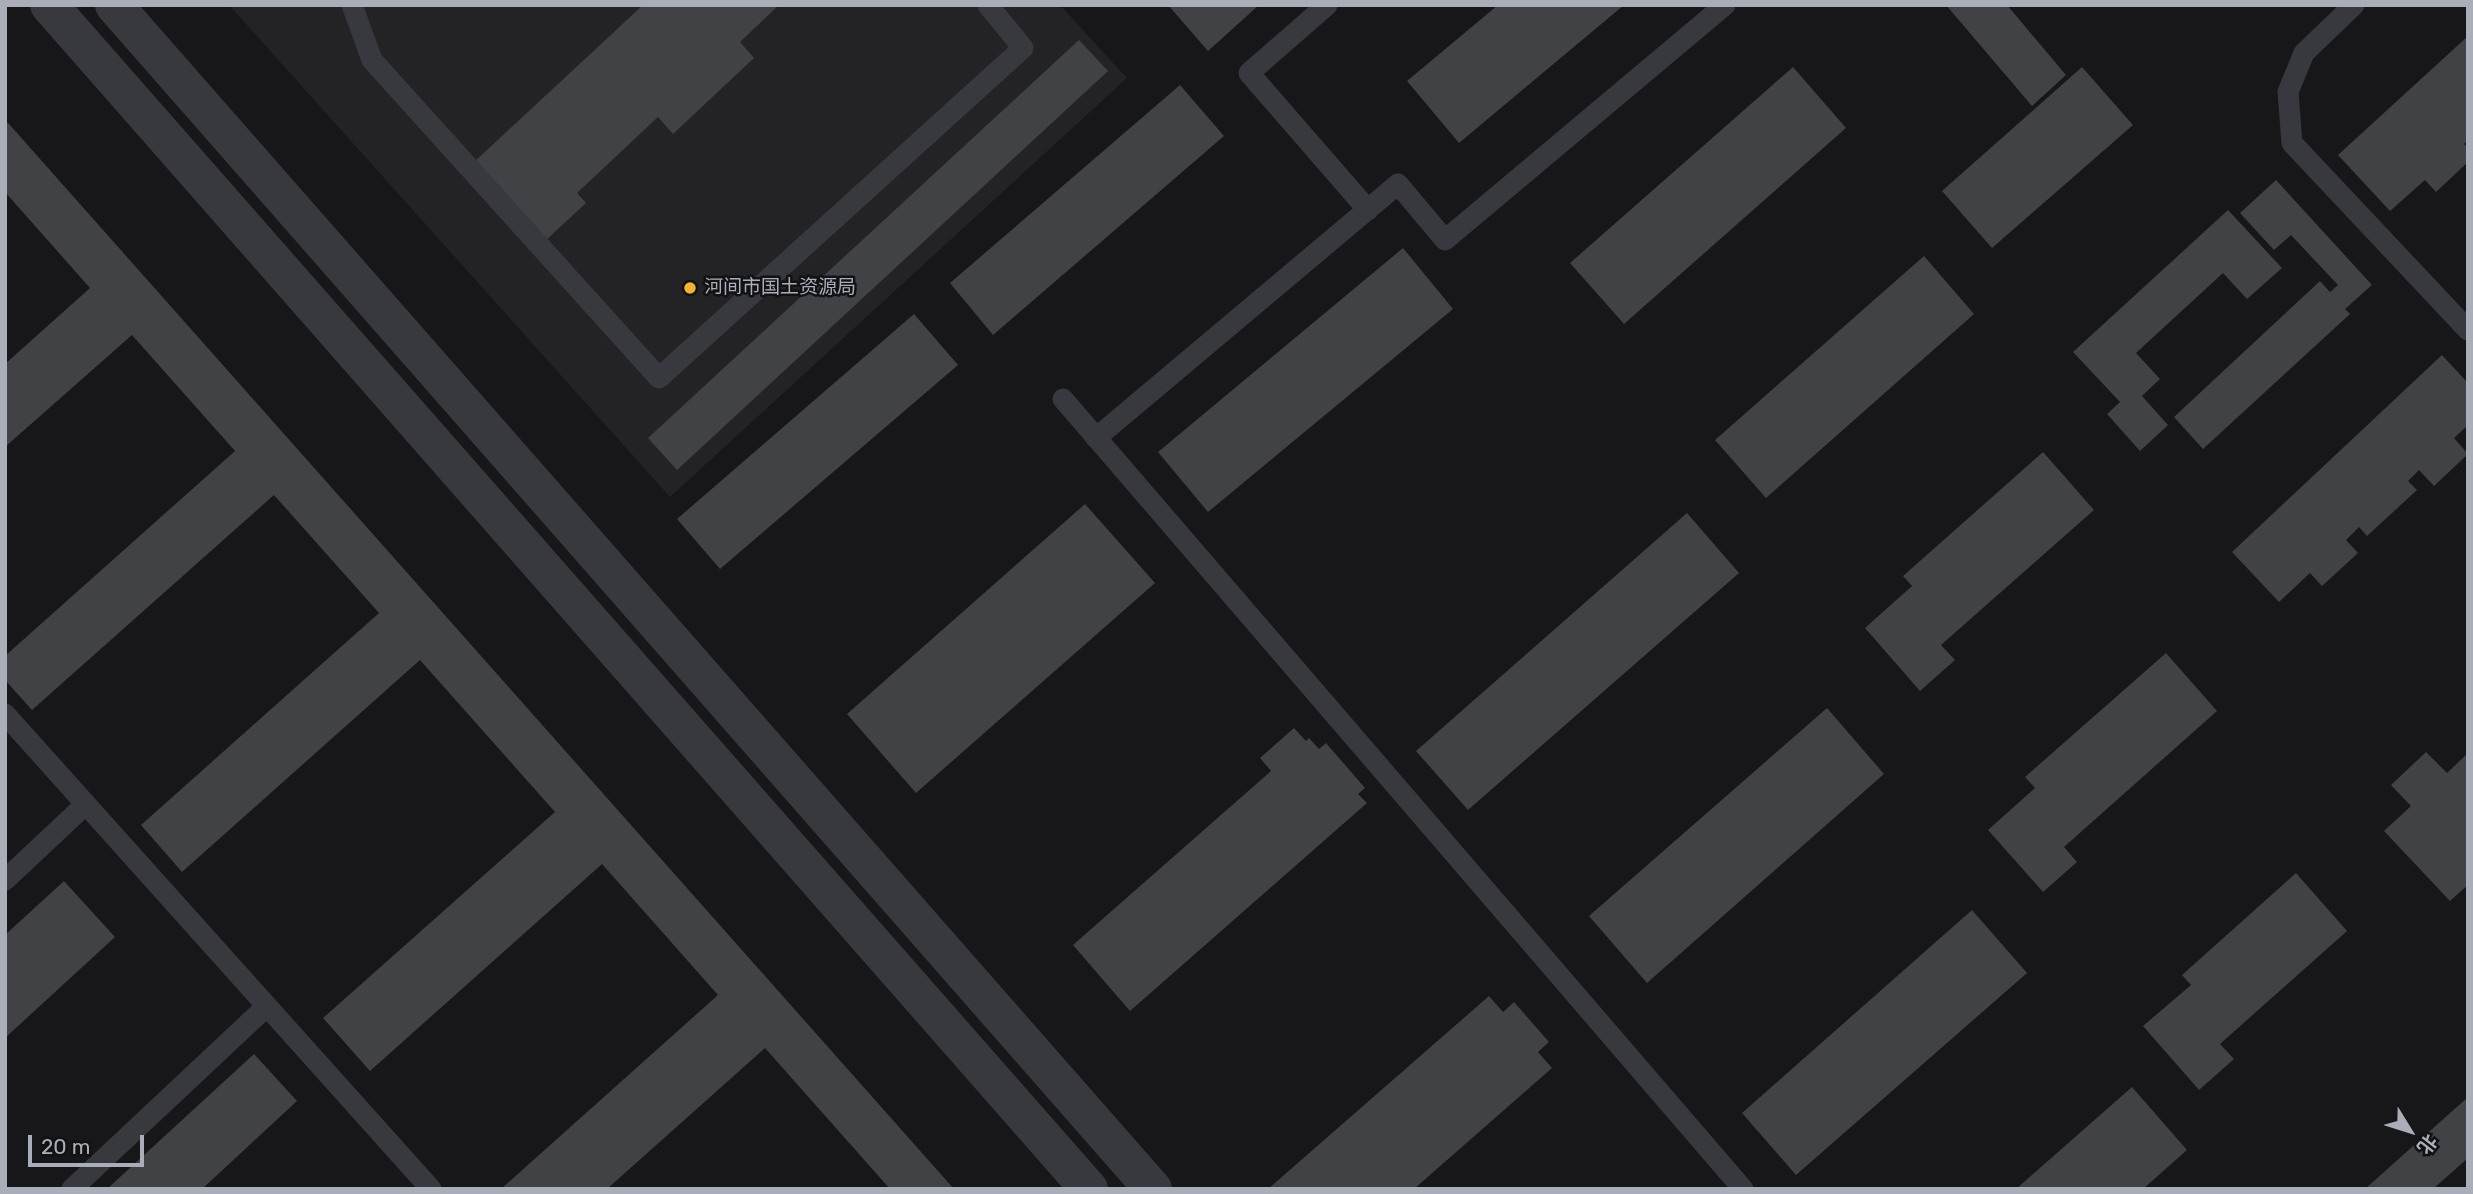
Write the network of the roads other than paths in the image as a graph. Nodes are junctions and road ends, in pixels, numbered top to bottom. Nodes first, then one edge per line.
1 (49, 5) edge
2 (114, 5) edge
3 (352, 5) edge
4 (988, 5) edge
5 (1326, 5) edge
6 (1725, 5) edge
7 (2354, 5) edge
8 (1368, 210) junction
9 (2468, 330) edge
10 (1063, 399) dead end
11 (1097, 438) junction
12 (5, 714) edge
13 (86, 804) junction
14 (5, 880) edge
15 (267, 1006) junction
16 (72, 1189) edge
17 (431, 1189) edge
18 (1089, 1189) edge
19 (1153, 1189) edge
20 (1743, 1189) edge

1 - 18 street
2 - 19 street
3 - 4 lane
5 - 8 lane
6 - 8 lane
7 - 9 lane
8 - 11 lane
10 - 11 lane
11 - 20 lane
12 - 13 lane
13 - 14 lane
13 - 15 lane
15 - 16 lane
15 - 17 lane

